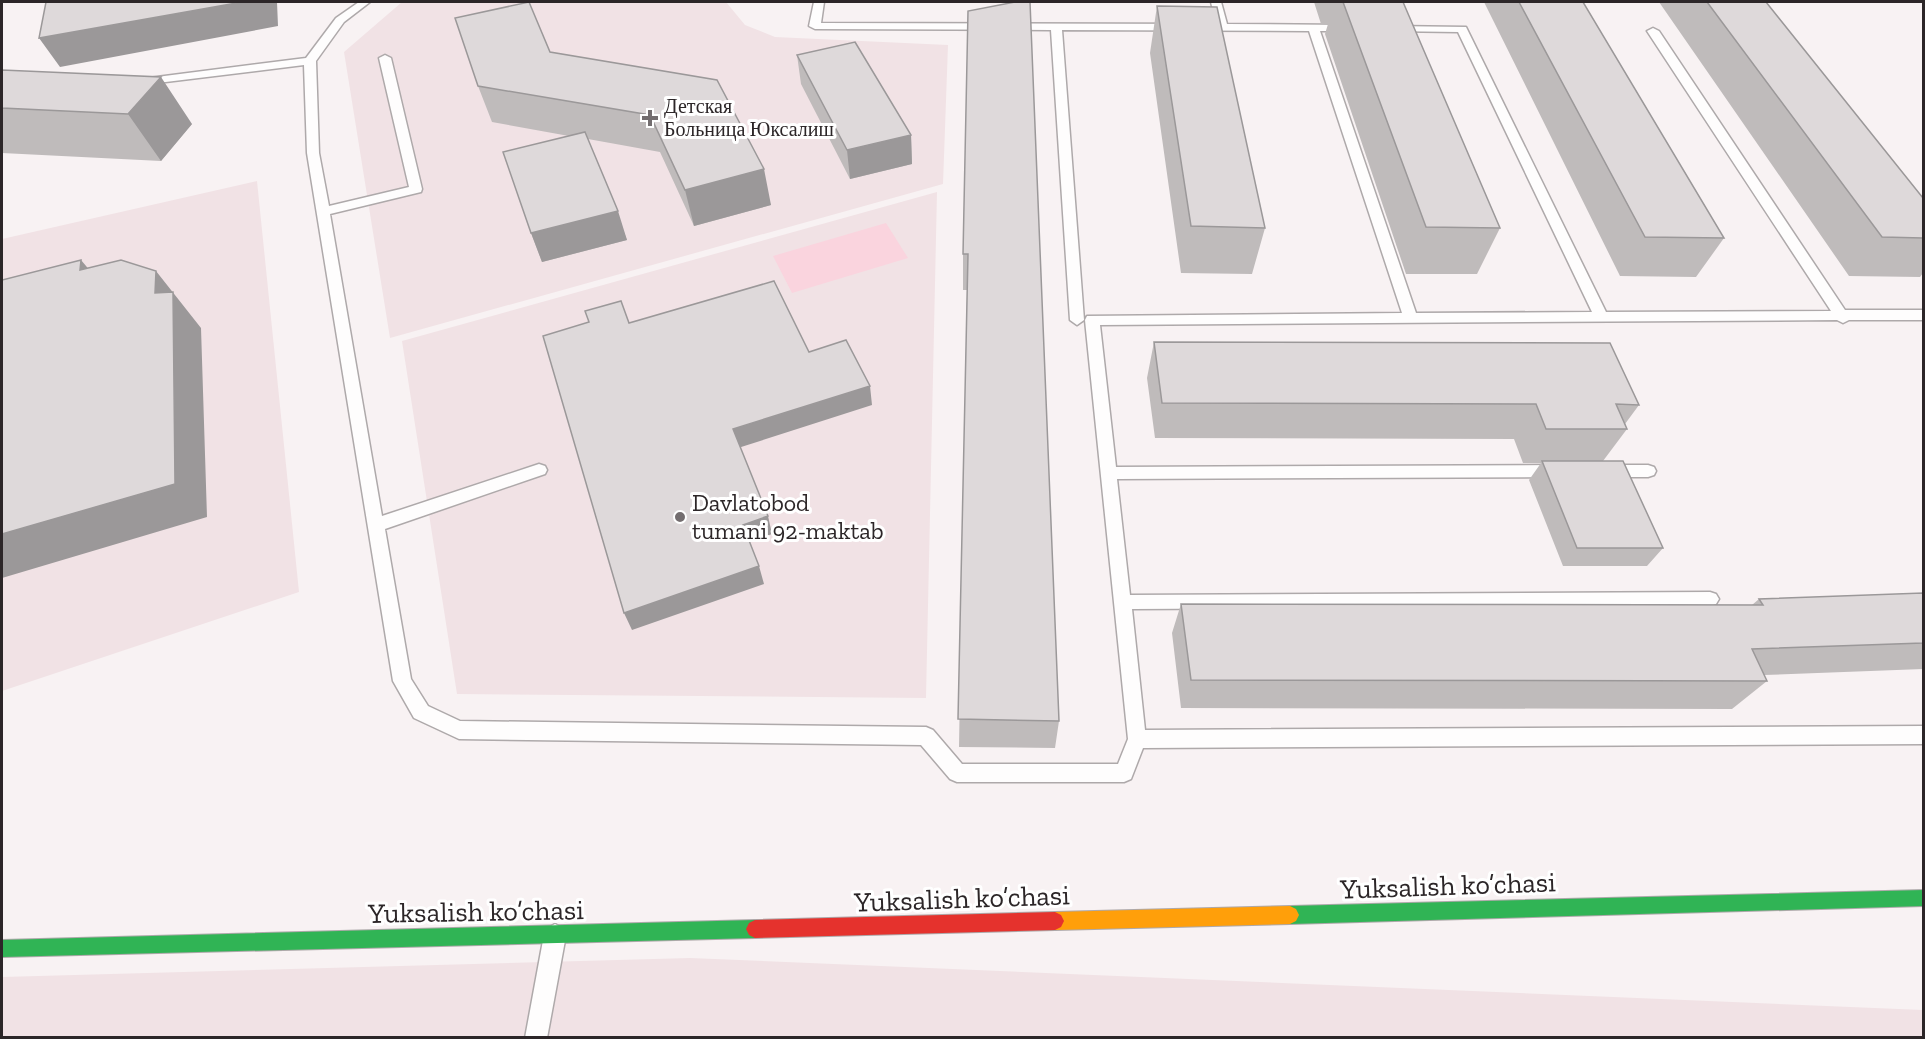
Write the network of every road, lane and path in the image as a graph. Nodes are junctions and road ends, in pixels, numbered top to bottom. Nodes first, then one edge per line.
1 (365, 2) edge
2 (819, 2) edge
3 (1216, 2) edge
4 (1056, 27) junction
5 (1222, 28) junction
6 (1313, 28) junction
7 (1359, 28) edge
8 (1382, 29) edge
9 (1653, 31) dead end
10 (385, 58) dead end
11 (310, 62) junction
12 (132, 83) edge
13 (323, 212) junction
14 (1923, 315) edge
15 (1602, 318) junction
16 (1843, 318) junction
17 (1410, 319) junction
18 (1077, 320) dead end
19 (539, 470) dead end
20 (1647, 471) dead end
21 (1109, 473) junction
22 (376, 525) junction
23 (1710, 599) dead end
24 (1123, 602) junction
25 (1923, 735) edge
26 (1137, 739) junction
27 (1923, 898) edge
28 (556, 935) junction
29 (2, 949) edge
30 (536, 1038) edge

1 - 11 lane
2 - 4 lane
3 - 5 lane
4 - 5 lane
4 - 18 lane
5 - 6 lane
6 - 7 lane
6 - 17 lane
8 - 15 lane
9 - 16 lane
10 - 13 lane
11 - 12 lane
11 - 13 lane
13 - 22 lane
14 - 16 lane
15 - 16 lane
15 - 17 lane
17 - 21 lane
19 - 22 lane
20 - 21 lane
21 - 24 lane
22 - 26 lane
23 - 24 lane
24 - 26 lane
25 - 26 lane
27 - 28 street, Yuksalish ko’chasi
28 - 29 street, Yuksalish ko’chasi
28 - 30 lane

